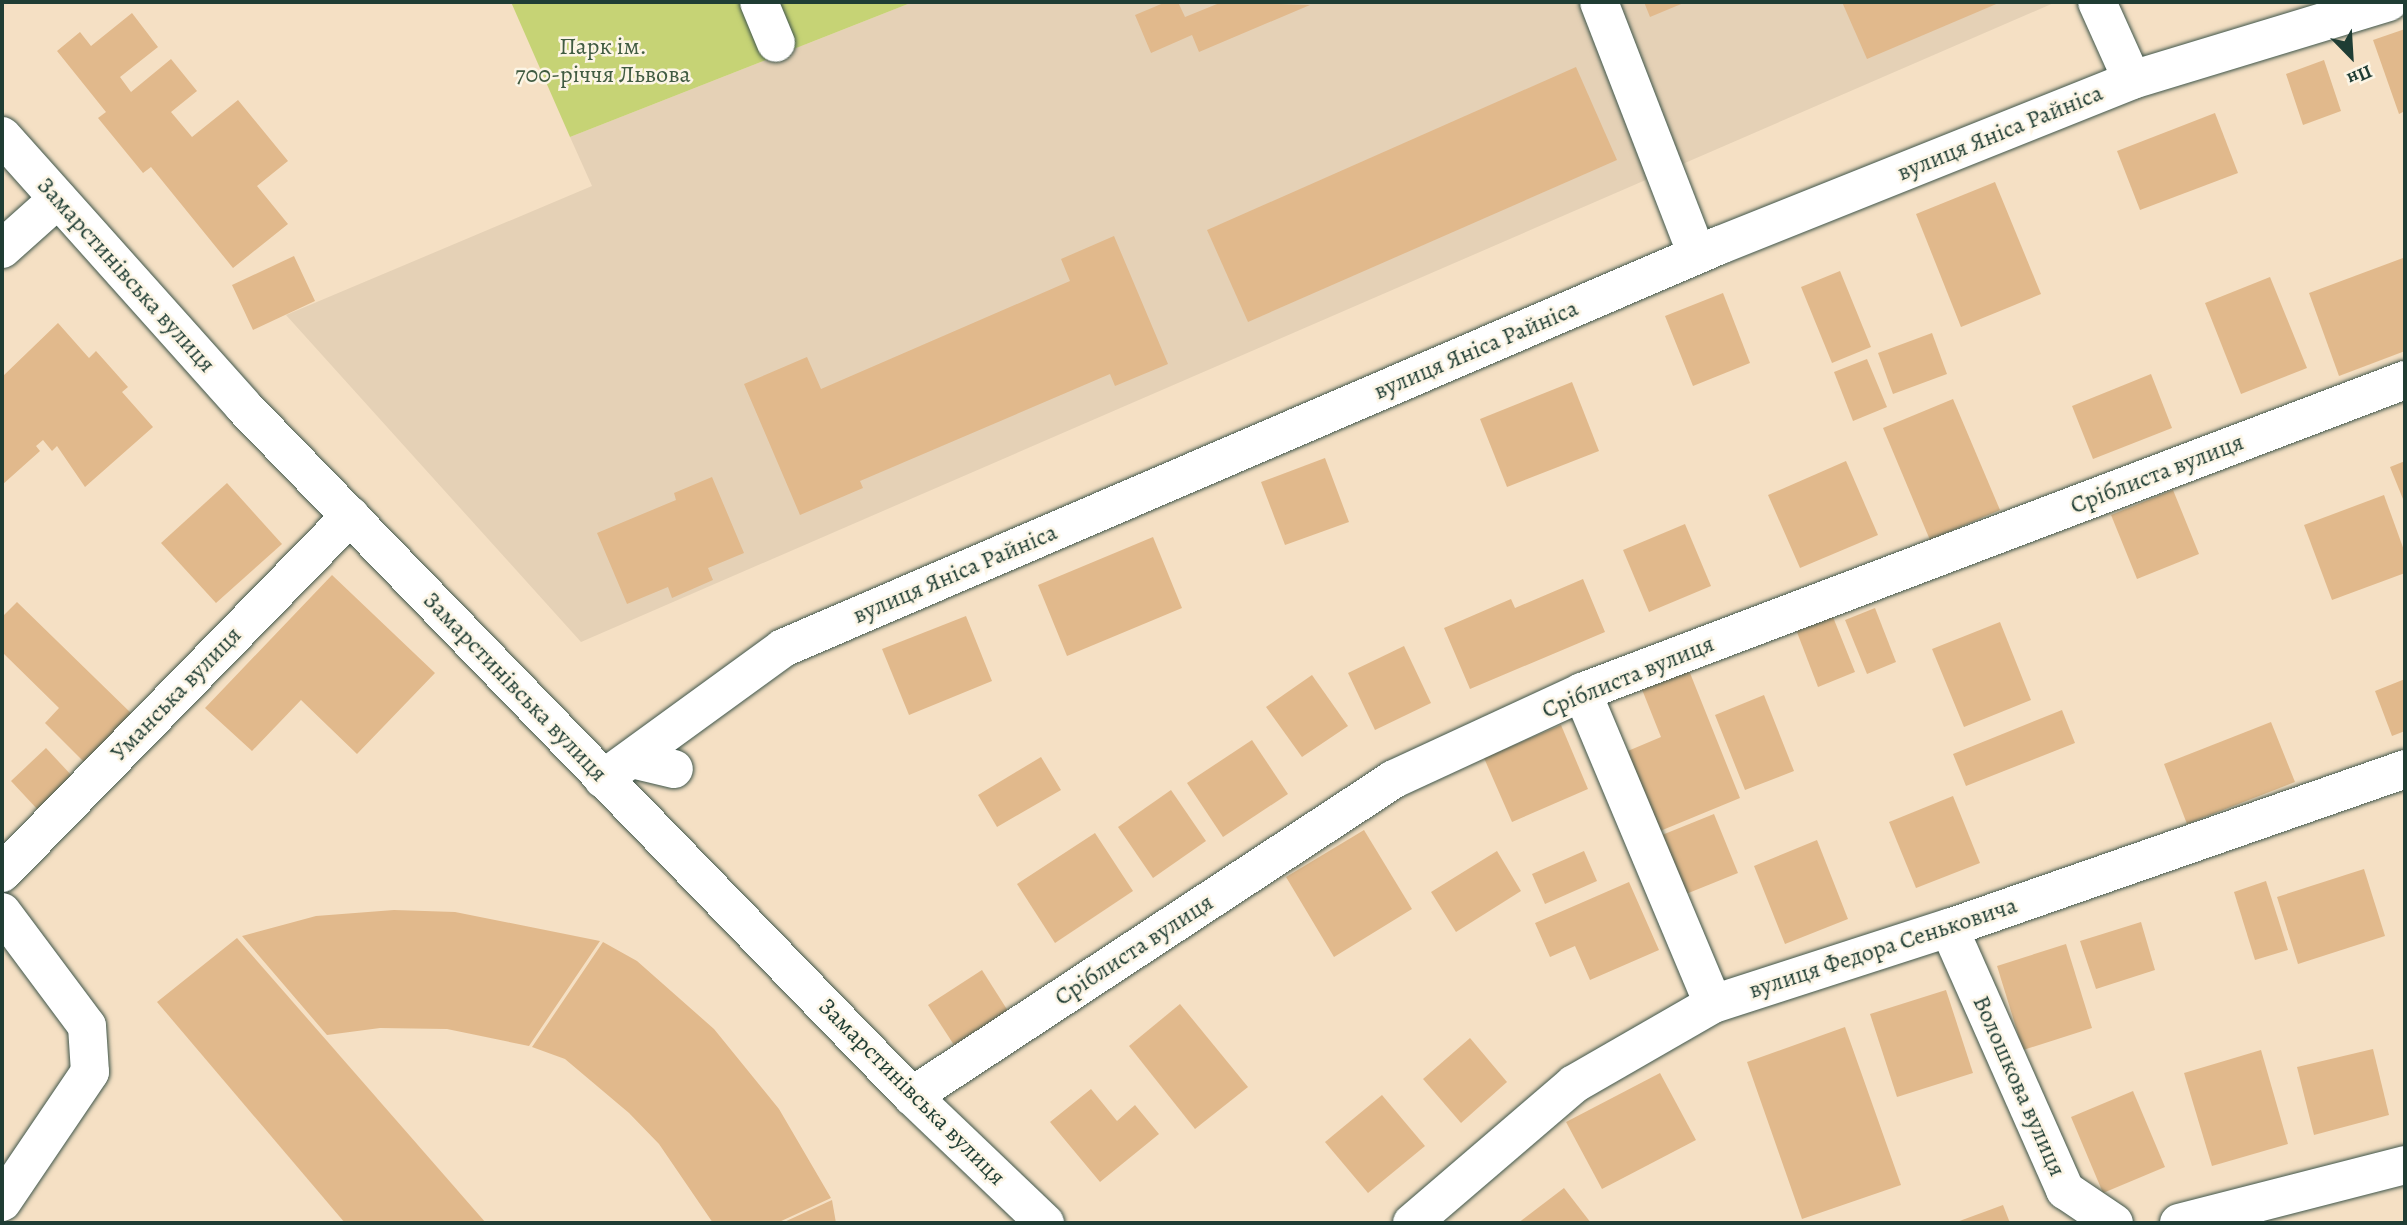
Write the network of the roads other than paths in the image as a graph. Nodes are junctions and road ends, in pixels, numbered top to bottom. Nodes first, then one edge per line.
1 (759, 2) edge
2 (1599, 2) edge
3 (2097, 2) edge
4 (2388, 2) edge
5 (2115, 20) edge
6 (776, 43) dead end
7 (2132, 80) junction
8 (2, 136) edge
9 (58, 199) junction
10 (2, 249) edge
11 (1697, 255) junction
12 (2405, 380) edge
13 (350, 516) junction
14 (1582, 692) junction
15 (618, 769) junction
16 (674, 769) dead end
17 (2405, 769) edge
18 (2, 873) edge
19 (2, 912) edge
20 (1949, 928) junction
21 (1713, 1004) junction
22 (912, 1096) junction
23 (2405, 1165) edge
24 (2, 1202) edge
25 (1045, 1223) edge
26 (1412, 1223) edge
27 (2114, 1223) edge
28 (2179, 1223) edge

1 - 6 street
2 - 11 street
3 - 5 street
4 - 7 street, вулиця Яніса Райніса
5 - 7 street
7 - 11 street, вулиця Яніса Райніса
8 - 9 street, Замарстинівська вулиця
9 - 10 street
9 - 13 street, Замарстинівська вулиця
11 - 15 street, вулиця Яніса Райніса
12 - 14 street, Сріблиста вулиця
13 - 15 street, Замарстинівська вулиця
13 - 18 street, Уманська вулиця
14 - 21 street
14 - 22 street, Сріблиста вулиця
15 - 16 street
15 - 22 street, Замарстинівська вулиця
17 - 20 street, вулиця Федора Сеньковича
19 - 24 street
20 - 21 street, вулиця Федора Сеньковича
20 - 27 street, Волошкова вулиця
21 - 26 street, вулиця Федора Сеньковича
22 - 25 street, Замарстинівська вулиця
23 - 28 street

